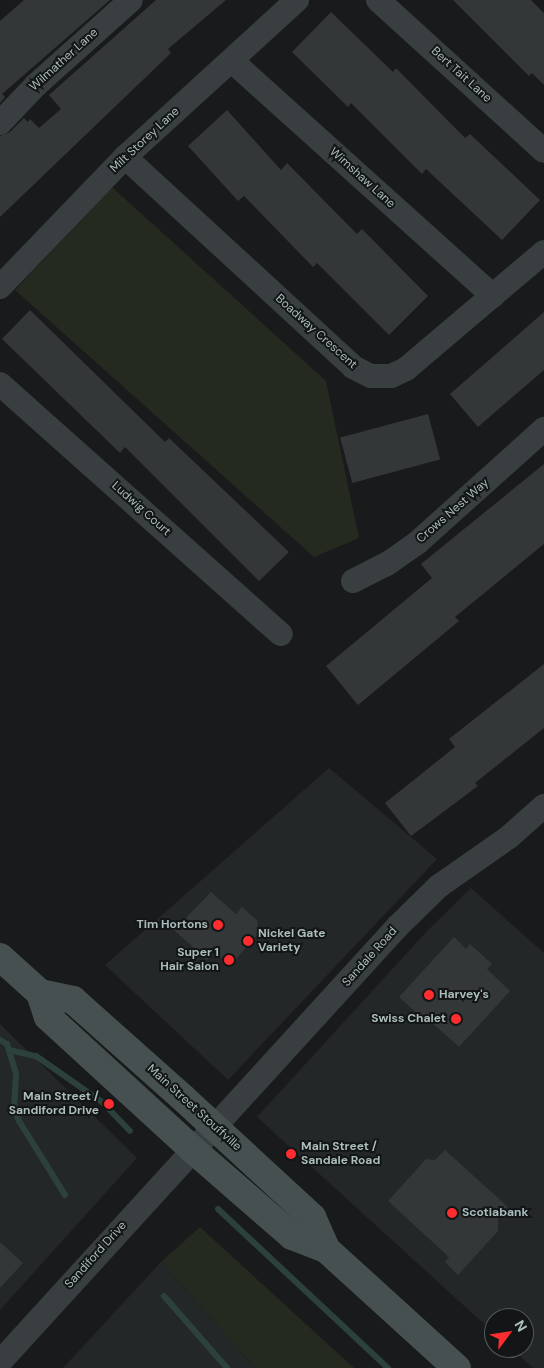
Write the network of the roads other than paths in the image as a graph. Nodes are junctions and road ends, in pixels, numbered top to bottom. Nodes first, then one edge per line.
1 (131, 0) edge
2 (297, 0) edge
3 (378, 0) edge
4 (232, 61) junction
5 (0, 123) edge
6 (544, 150) edge
7 (125, 157) junction
8 (544, 252) edge
9 (0, 287) edge
10 (493, 296) junction
11 (0, 384) edge
12 (544, 429) edge
13 (353, 581) dead end
14 (281, 634) dead end
15 (544, 806) edge
16 (0, 957) edge
17 (40, 993) junction
18 (214, 1127) junction
19 (192, 1149) junction
20 (326, 1249) junction
21 (0, 1362) edge
22 (457, 1368) edge

1 - 5 street, Wilmather Lane
2 - 4 street, Milt Storey Lane
3 - 6 street, Bert Tait Lane
4 - 7 street, Milt Storey Lane
4 - 10 street, Wimshaw Lane
7 - 9 street, Milt Storey Lane
7 - 10 street, Boadway Crescent
8 - 10 street, Boadway Crescent
11 - 14 street, Ludwig Court
12 - 13 street, Crows Nest Way
15 - 18 street, Sandale Road
16 - 17 main road, Main Street Stouffville
17 - 18 main road, Main Street Stouffville
17 - 19 main road, Main Street Stouffville
18 - 19 street, Sandale Road
18 - 20 main road, Main Street Stouffville
19 - 20 main road, Main Street Stouffville
19 - 21 street, Sandiford Drive
20 - 22 main road, Main Street Stouffville

